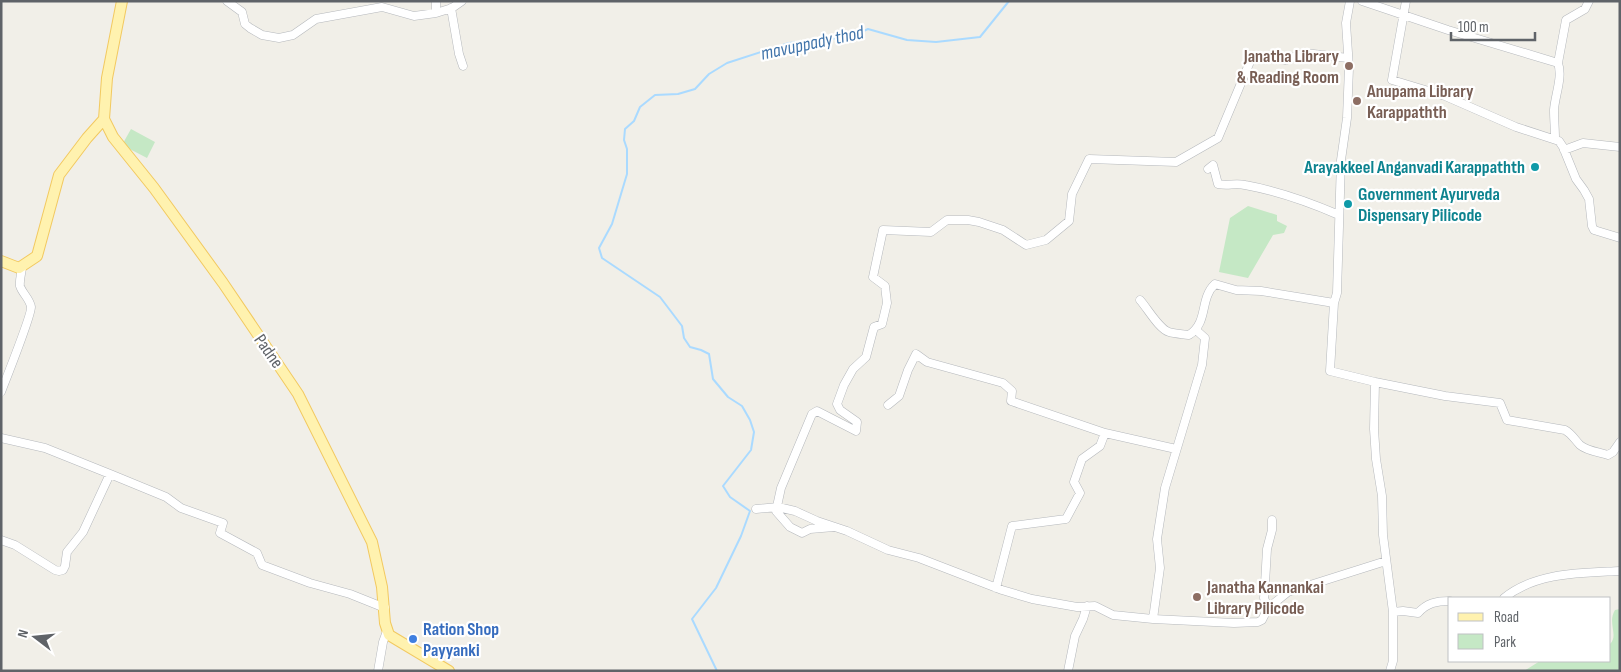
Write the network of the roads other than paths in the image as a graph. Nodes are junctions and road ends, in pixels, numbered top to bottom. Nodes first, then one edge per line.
1 (122, 1) edge
2 (227, 1) edge
3 (436, 1) edge
4 (462, 1) edge
5 (1350, 1) edge
6 (1362, 1) edge
7 (1406, 1) edge
8 (1589, 1) edge
9 (451, 8) junction
10 (436, 13) junction
11 (1404, 14) junction
12 (1348, 58) junction
13 (1558, 63) junction
14 (463, 66) dead end
15 (104, 119) junction
16 (1555, 139) junction
17 (1620, 147) edge
18 (1564, 150) junction
19 (1208, 169) dead end
20 (1339, 215) junction
21 (1620, 238) edge
22 (1, 261) edge
23 (22, 266) junction
24 (1140, 300) dead end
25 (1334, 303) junction
26 (1196, 330) junction
27 (1375, 382) junction
28 (1, 392) edge
29 (888, 405) dead end
30 (1105, 433) junction
31 (1, 438) edge
32 (1620, 442) edge
33 (1176, 449) junction
34 (110, 474) junction
35 (777, 507) junction
36 (756, 509) dead end
37 (1272, 520) dead end
38 (834, 527) junction
39 (1, 540) edge
40 (1386, 561) junction
41 (1620, 571) edge
42 (996, 588) junction
43 (1506, 597) edge
44 (1448, 601) edge
45 (1087, 606) junction
46 (385, 608) junction
47 (1268, 608) junction
48 (1393, 612) junction
49 (1153, 619) junction
50 (387, 631) junction
51 (378, 671) edge
52 (449, 671) edge
53 (1068, 671) edge
54 (1390, 671) edge

1 - 15 main road
2 - 10 street
3 - 10 street
4 - 9 street
5 - 12 street
6 - 11 street
7 - 11 street
8 - 13 street
9 - 10 street
9 - 14 street
11 - 13 street
11 - 16 street
12 - 20 street
12 - 35 street
13 - 16 street
15 - 23 main road
15 - 46 main road, Padne
16 - 18 street
17 - 18 street
18 - 21 street
19 - 20 street
20 - 25 street
22 - 23 main road
23 - 28 street
24 - 26 street
25 - 26 street
25 - 27 street
26 - 33 street
27 - 32 street
27 - 40 street
29 - 30 street
30 - 33 street
30 - 42 street
31 - 34 street
33 - 49 street
34 - 39 street
34 - 46 street
35 - 36 street
35 - 38 street
35 - 38 street
37 - 47 street
38 - 42 street
40 - 47 street
40 - 48 street
41 - 43 street
42 - 45 street
44 - 48 street
45 - 49 street
45 - 53 street
46 - 50 main road, Padne
47 - 49 street
48 - 54 street
50 - 51 street
50 - 52 main road

